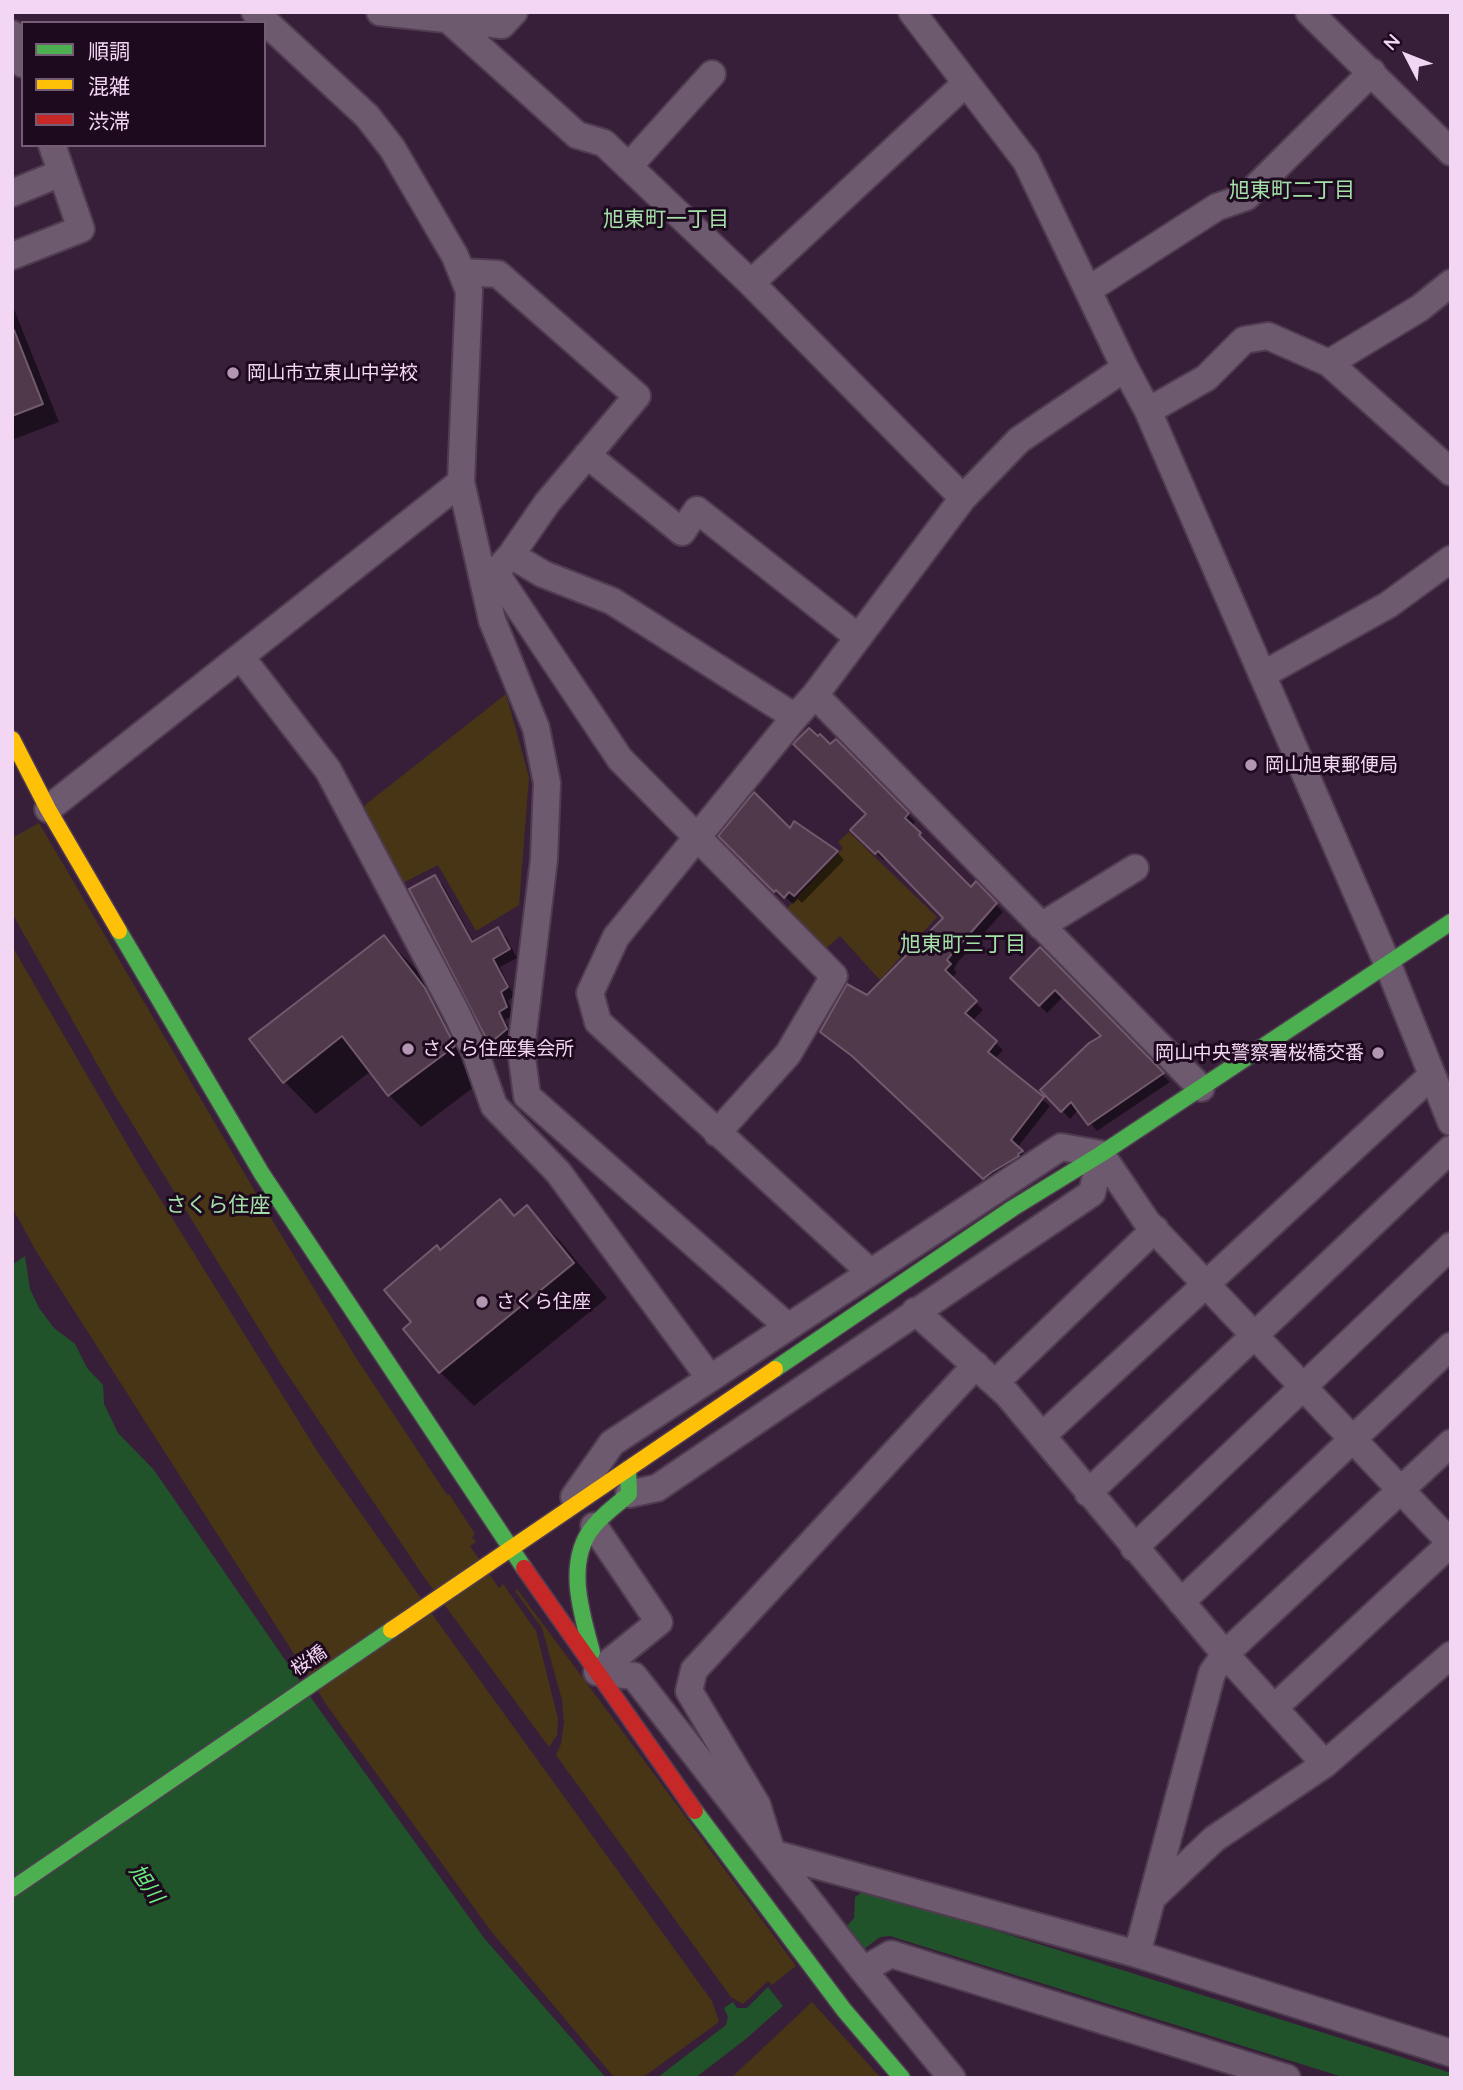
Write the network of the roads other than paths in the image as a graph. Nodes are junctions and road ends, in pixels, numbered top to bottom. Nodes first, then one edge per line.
1 (380, 12) edge
2 (514, 12) edge
3 (912, 12) edge
4 (1310, 12) edge
5 (444, 16) edge
6 (266, 22) edge
7 (12, 34) edge
8 (21, 59) edge
9 (1372, 72) junction
10 (712, 74) dead end
11 (966, 83) junction
12 (53, 147) edge
13 (1451, 152) edge
14 (629, 166) junction
15 (61, 173) junction
16 (12, 193) edge
17 (12, 256) edge
18 (462, 272) junction
19 (751, 283) junction
20 (1451, 283) edge
21 (1087, 290) junction
22 (1329, 363) junction
23 (1125, 368) junction
24 (1148, 411) junction
25 (587, 455) junction
26 (1451, 472) edge
27 (461, 482) junction
28 (963, 498) junction
29 (1451, 558) edge
30 (497, 571) junction
31 (858, 637) junction
32 (241, 657) junction
33 (1262, 675) junction
34 (815, 695) junction
35 (795, 717) junction
36 (12, 739) edge
37 (48, 810) junction
38 (699, 836) junction
39 (1135, 867) dead end
40 (1451, 922) edge
41 (1041, 926) junction
42 (1388, 965) junction
43 (1431, 1076) junction
44 (1201, 1088) junction
45 (1451, 1122) edge
46 (717, 1133) junction
47 (1451, 1149) edge
48 (1101, 1154) junction
49 (1155, 1229) junction
50 (1451, 1246) edge
51 (870, 1272) junction
52 (1205, 1283) junction
53 (915, 1311) junction
54 (788, 1326) junction
55 (1254, 1334) junction
56 (1451, 1346) edge
57 (976, 1365) junction
58 (709, 1377) junction
59 (995, 1382) junction
60 (1304, 1387) junction
61 (1041, 1436) junction
62 (1353, 1438) junction
63 (1451, 1443) edge
64 (628, 1468) junction
65 (1401, 1489) junction
66 (1088, 1493) junction
67 (629, 1494) junction
68 (563, 1513) junction
69 (594, 1526) junction
70 (1451, 1543) edge
71 (1134, 1548) junction
72 (510, 1549) junction
73 (1181, 1602) junction
74 (1224, 1654) junction
75 (1451, 1656) edge
76 (597, 1672) junction
77 (1274, 1708) junction
78 (1325, 1764) junction
79 (772, 1853) junction
80 (12, 1889) edge
81 (1152, 1897) junction
82 (1137, 1954) junction
83 (863, 1970) junction
84 (1451, 2053) edge
85 (902, 2078) edge
86 (952, 2078) edge
87 (1287, 2078) edge

1 - 5 street
2 - 5 street
3 - 11 street
4 - 9 street
5 - 14 street
6 - 18 street
7 - 8 street
9 - 13 street
9 - 21 street
10 - 14 street
11 - 19 street
11 - 21 street
12 - 15 street
14 - 19 street
15 - 16 street
15 - 17 street
18 - 25 street
18 - 27 street
19 - 28 street
20 - 22 street
21 - 23 street
22 - 24 street
22 - 26 street
23 - 24 street
23 - 28 street
24 - 33 street
25 - 30 street
25 - 31 street
27 - 30 street
27 - 32 street
28 - 31 street
29 - 33 street
30 - 35 street
30 - 38 street
30 - 54 street
31 - 34 street
32 - 37 street
32 - 58 street
33 - 42 street
34 - 35 street
34 - 41 street
35 - 38 street
36 - 37 street
37 - 72 street
38 - 46 street
38 - 46 street
39 - 41 street
40 - 42 street, 桜橋
41 - 44 street
42 - 43 street
42 - 44 street, 桜橋
43 - 45 street
43 - 52 street
44 - 48 street, 桜橋
46 - 51 street
47 - 55 street
48 - 49 street
48 - 51 street
48 - 53 street
48 - 64 street, 桜橋
49 - 52 street
49 - 59 street
50 - 60 street
51 - 54 street
52 - 55 street
52 - 61 street
53 - 57 street
53 - 67 street
54 - 58 street
55 - 60 street
55 - 66 street
56 - 62 street
57 - 59 street
57 - 79 street
58 - 68 street
59 - 61 street
60 - 62 street
60 - 71 street
61 - 66 street
62 - 65 street
62 - 73 street
63 - 65 street
64 - 67 street
64 - 68 street, 桜橋
65 - 70 street
65 - 74 street
66 - 71 street
67 - 69 street
68 - 72 street, 桜橋
69 - 76 street
69 - 76 street
70 - 77 street
71 - 73 street
72 - 76 street
72 - 80 street, 桜橋
73 - 74 street
74 - 77 street
74 - 81 street
75 - 78 street
76 - 79 street
76 - 85 street
77 - 78 street
78 - 81 street
79 - 82 street
79 - 83 street
81 - 82 street
82 - 84 street
83 - 86 street
83 - 87 street

